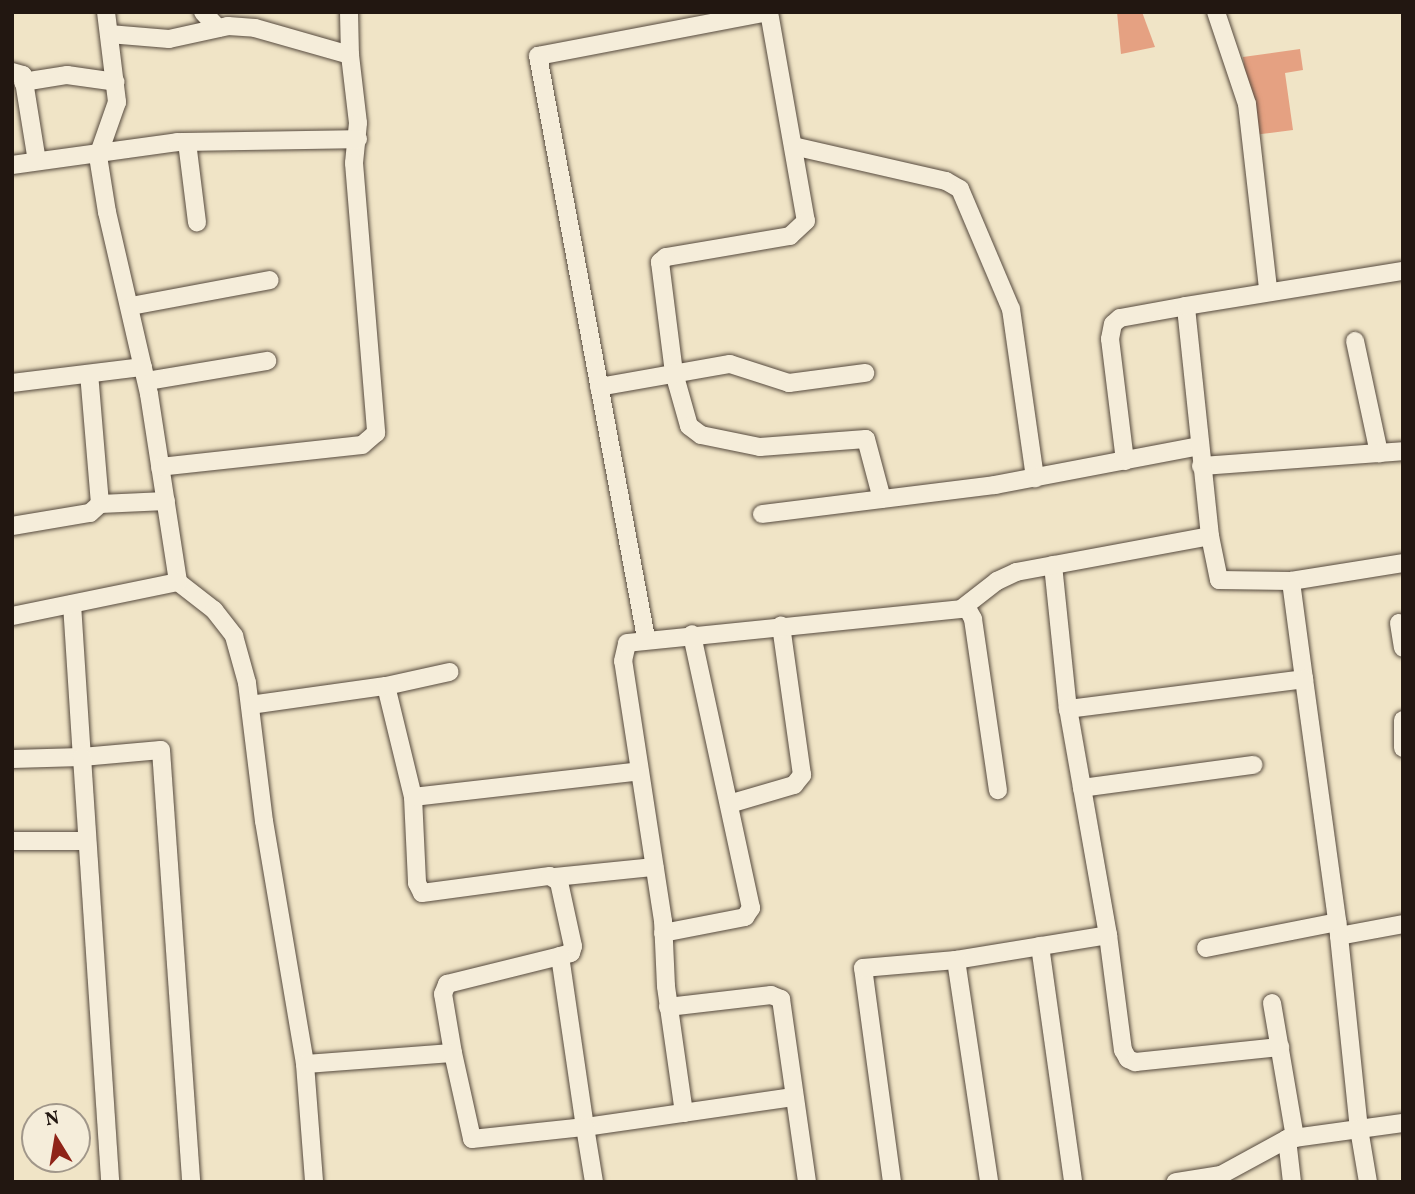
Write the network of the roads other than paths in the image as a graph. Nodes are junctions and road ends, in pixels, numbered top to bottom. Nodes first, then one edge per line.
1 (106, 12) edge
2 (203, 12) edge
3 (349, 12) edge
4 (769, 12) edge
5 (1216, 12) edge
6 (218, 28) junction
7 (109, 34) junction
8 (350, 55) junction
9 (18, 77) edge
10 (116, 82) junction
11 (358, 139) junction
12 (187, 142) junction
13 (793, 146) junction
14 (99, 153) junction
15 (37, 162) junction
16 (12, 165) edge
17 (197, 222) dead end
18 (1403, 271) edge
19 (270, 279) dead end
20 (1268, 289) junction
21 (131, 306) junction
22 (1186, 306) junction
23 (1355, 341) dead end
24 (267, 361) dead end
25 (674, 373) junction
26 (865, 373) dead end
27 (89, 374) junction
28 (145, 374) junction
29 (12, 383) edge
30 (599, 387) junction
31 (1199, 446) junction
32 (1403, 451) edge
33 (1378, 453) junction
34 (1125, 461) junction
35 (1201, 466) junction
36 (160, 467) junction
37 (1035, 478) junction
38 (882, 499) junction
39 (166, 501) junction
40 (100, 504) junction
41 (762, 514) dead end
42 (12, 526) edge
43 (1210, 536) junction
44 (1403, 563) edge
45 (1053, 565) junction
46 (1291, 581) junction
47 (178, 582) junction
48 (72, 604) junction
49 (967, 608) junction
50 (12, 616) edge
51 (1399, 624) dead end
52 (781, 625) junction
53 (692, 634) junction
54 (646, 638) junction
55 (1403, 649) edge
56 (449, 672) dead end
57 (1304, 678) junction
58 (386, 686) junction
59 (250, 705) junction
60 (1068, 709) junction
61 (1403, 720) edge
62 (1403, 748) edge
63 (82, 757) junction
64 (12, 759) edge
65 (1253, 765) dead end
66 (640, 771) junction
67 (1082, 788) junction
68 (998, 790) dead end
69 (413, 797) junction
70 (729, 804) junction
71 (12, 841) edge
72 (86, 841) junction
73 (654, 867) junction
74 (555, 877) junction
75 (1403, 924) edge
76 (1338, 929) junction
77 (663, 933) junction
78 (1108, 935) junction
79 (1040, 946) junction
80 (1206, 948) dead end
81 (560, 956) junction
82 (956, 960) junction
83 (1272, 1003) dead end
84 (668, 1007) junction
85 (1280, 1047) junction
86 (453, 1053) junction
87 (305, 1064) junction
88 (793, 1097) junction
89 (684, 1113) junction
90 (1403, 1124) edge
91 (585, 1127) junction
92 (1359, 1129) junction
93 (1291, 1138) junction
94 (110, 1182) edge
95 (191, 1182) edge
96 (314, 1182) edge
97 (594, 1182) edge
98 (807, 1182) edge
99 (892, 1182) edge
100 (989, 1182) edge
101 (1073, 1182) edge
102 (1176, 1182) edge
103 (1292, 1182) edge
104 (1368, 1182) edge

1 - 7 street
2 - 6 street
3 - 8 street
4 - 13 street
4 - 30 street
5 - 20 street
6 - 7 street
6 - 8 street
7 - 10 street
8 - 11 street
9 - 10 street
9 - 15 street
10 - 14 street
11 - 12 street
11 - 36 street
12 - 14 street
12 - 17 street
13 - 25 street
13 - 37 street
14 - 15 street
14 - 21 street
15 - 16 street
18 - 20 street
19 - 21 street
20 - 22 street
21 - 28 street
22 - 31 street
22 - 34 street
23 - 33 street
24 - 28 street
25 - 26 street
25 - 30 street
25 - 38 street
27 - 28 street
27 - 29 street
27 - 40 street
28 - 36 street
30 - 54 street
31 - 34 street
31 - 35 street
32 - 33 street
33 - 35 street
34 - 37 street
35 - 43 street
36 - 39 street
37 - 38 street
38 - 41 street
39 - 40 street
39 - 47 street
40 - 42 street
43 - 45 street
43 - 46 street
44 - 46 street
45 - 49 street
45 - 60 street
46 - 57 street
47 - 48 street
47 - 59 street
48 - 50 street
48 - 63 street
49 - 52 street
49 - 68 street
51 - 55 street
52 - 53 street
52 - 70 street
53 - 54 street
53 - 70 street
54 - 66 street
56 - 58 street
57 - 60 street
57 - 76 street
58 - 59 street
58 - 69 street
59 - 87 street
60 - 67 street
61 - 62 street
63 - 64 street
63 - 72 street
63 - 95 street
65 - 67 street
66 - 69 street
66 - 73 street
67 - 78 street
69 - 74 street
70 - 77 street
71 - 72 street
72 - 94 street
73 - 74 street
73 - 77 street
74 - 81 street
75 - 76 street
76 - 80 street
76 - 92 street
77 - 84 street
78 - 79 street
78 - 85 street
79 - 82 street
79 - 101 street
81 - 86 street
81 - 91 street
82 - 99 street
82 - 100 street
83 - 85 street
84 - 88 street
84 - 89 street
85 - 93 street
86 - 87 street
86 - 91 street
87 - 96 street
88 - 89 street
88 - 98 street
89 - 91 street
90 - 92 street
91 - 97 street
92 - 93 street
92 - 104 street
93 - 102 street
93 - 103 street

